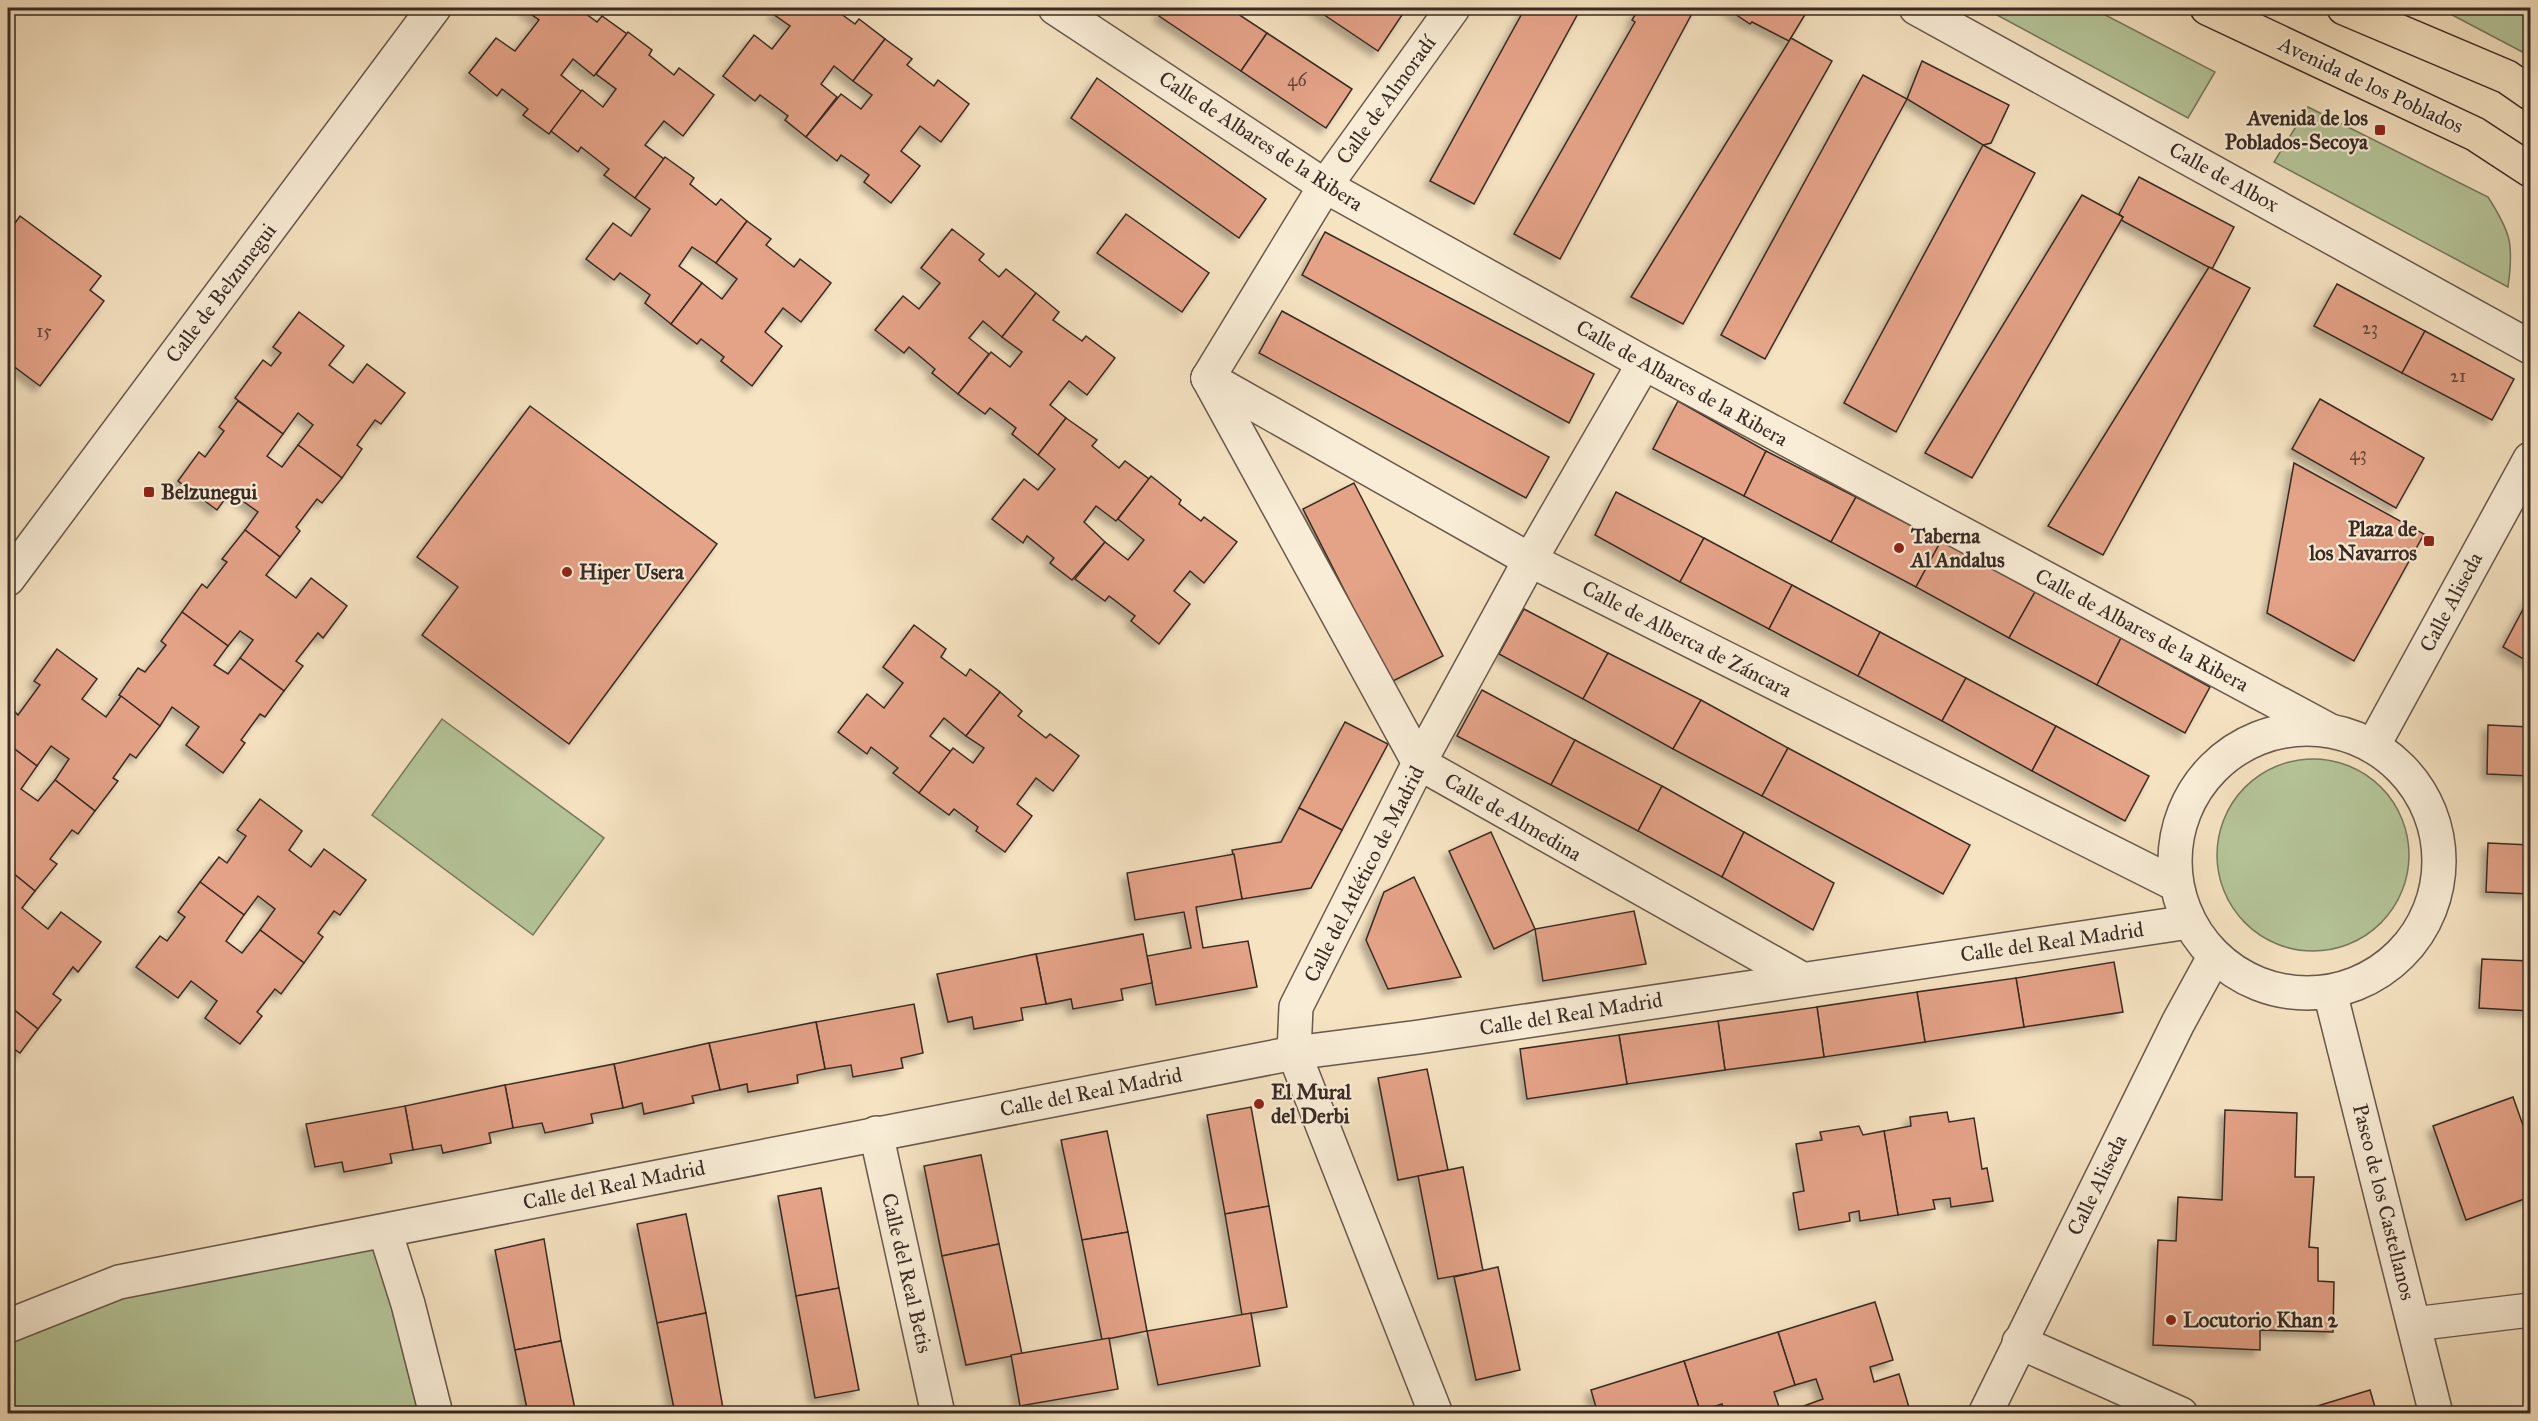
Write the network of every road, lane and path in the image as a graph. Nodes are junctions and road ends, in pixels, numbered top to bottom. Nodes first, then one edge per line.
1 (434, 8) edge
2 (1055, 8) edge
3 (1453, 8) edge
4 (1916, 8) edge
5 (2207, 8) edge
6 (2344, 8) edge
7 (2523, 85) edge
8 (2475, 134) junction
9 (2530, 170) edge
10 (1325, 186) junction
11 (2530, 195) edge
12 (2530, 347) edge
13 (1644, 363) junction
14 (1208, 378) junction
15 (2530, 459) edge
16 (1530, 560) junction
17 (8, 579) edge
18 (2327, 729) junction
19 (2373, 746) junction
20 (1419, 763) junction
21 (2175, 884) junction
22 (2189, 922) junction
23 (2213, 959) junction
24 (1802, 979) junction
25 (2330, 992) junction
26 (1294, 1053) junction
27 (876, 1133) junction
28 (385, 1231) junction
29 (2530, 1310) edge
30 (2414, 1324) junction
31 (8, 1326) edge
32 (2019, 1342) junction
33 (436, 1413) edge
34 (938, 1413) edge
35 (1436, 1413) edge
36 (1985, 1413) edge
37 (2181, 1413) edge
38 (2436, 1413) edge

1 - 17 street, Calle de Belzunegui
2 - 10 street, Calle de Albares de la Ribera
3 - 10 street, Calle de Almoradí
4 - 12 street, Calle de Albox
5 - 8 main road, Avenida de los Poblados
6 - 7 main road
8 - 9 main road, Avenida de los Poblados
8 - 11 main road
10 - 13 street, Calle de Albares de la Ribera
10 - 14 street, Calle de Almoradí
13 - 16 street, Calle del Atlético de Madrid
13 - 18 street, Calle de Albares de la Ribera
14 - 16 street, Calle de Alberca de Záncara
14 - 20 street, Calle de Almedina
15 - 19 street, Calle Aliseda
16 - 20 street, Calle del Atlético de Madrid
16 - 21 street, Calle de Alberca de Záncara
18 - 19 street
18 - 21 street
19 - 25 street
20 - 24 street, Calle de Almedina
20 - 26 street, Calle del Atlético de Madrid
21 - 22 street
22 - 23 street
22 - 24 street, Calle del Real Madrid
23 - 25 street
23 - 32 street, Calle Aliseda
24 - 26 street, Calle del Real Madrid
25 - 30 street, Paseo de los Castellanos
26 - 27 street, Calle del Real Madrid
26 - 35 street, Calle del Atlético de Madrid
27 - 28 street, Calle del Real Madrid
27 - 34 street, Calle del Real Betis
28 - 31 street, Calle del Real Madrid
28 - 33 street
29 - 30 street
30 - 38 street, Paseo de los Castellanos
32 - 36 street, Calle Aliseda
32 - 37 street

